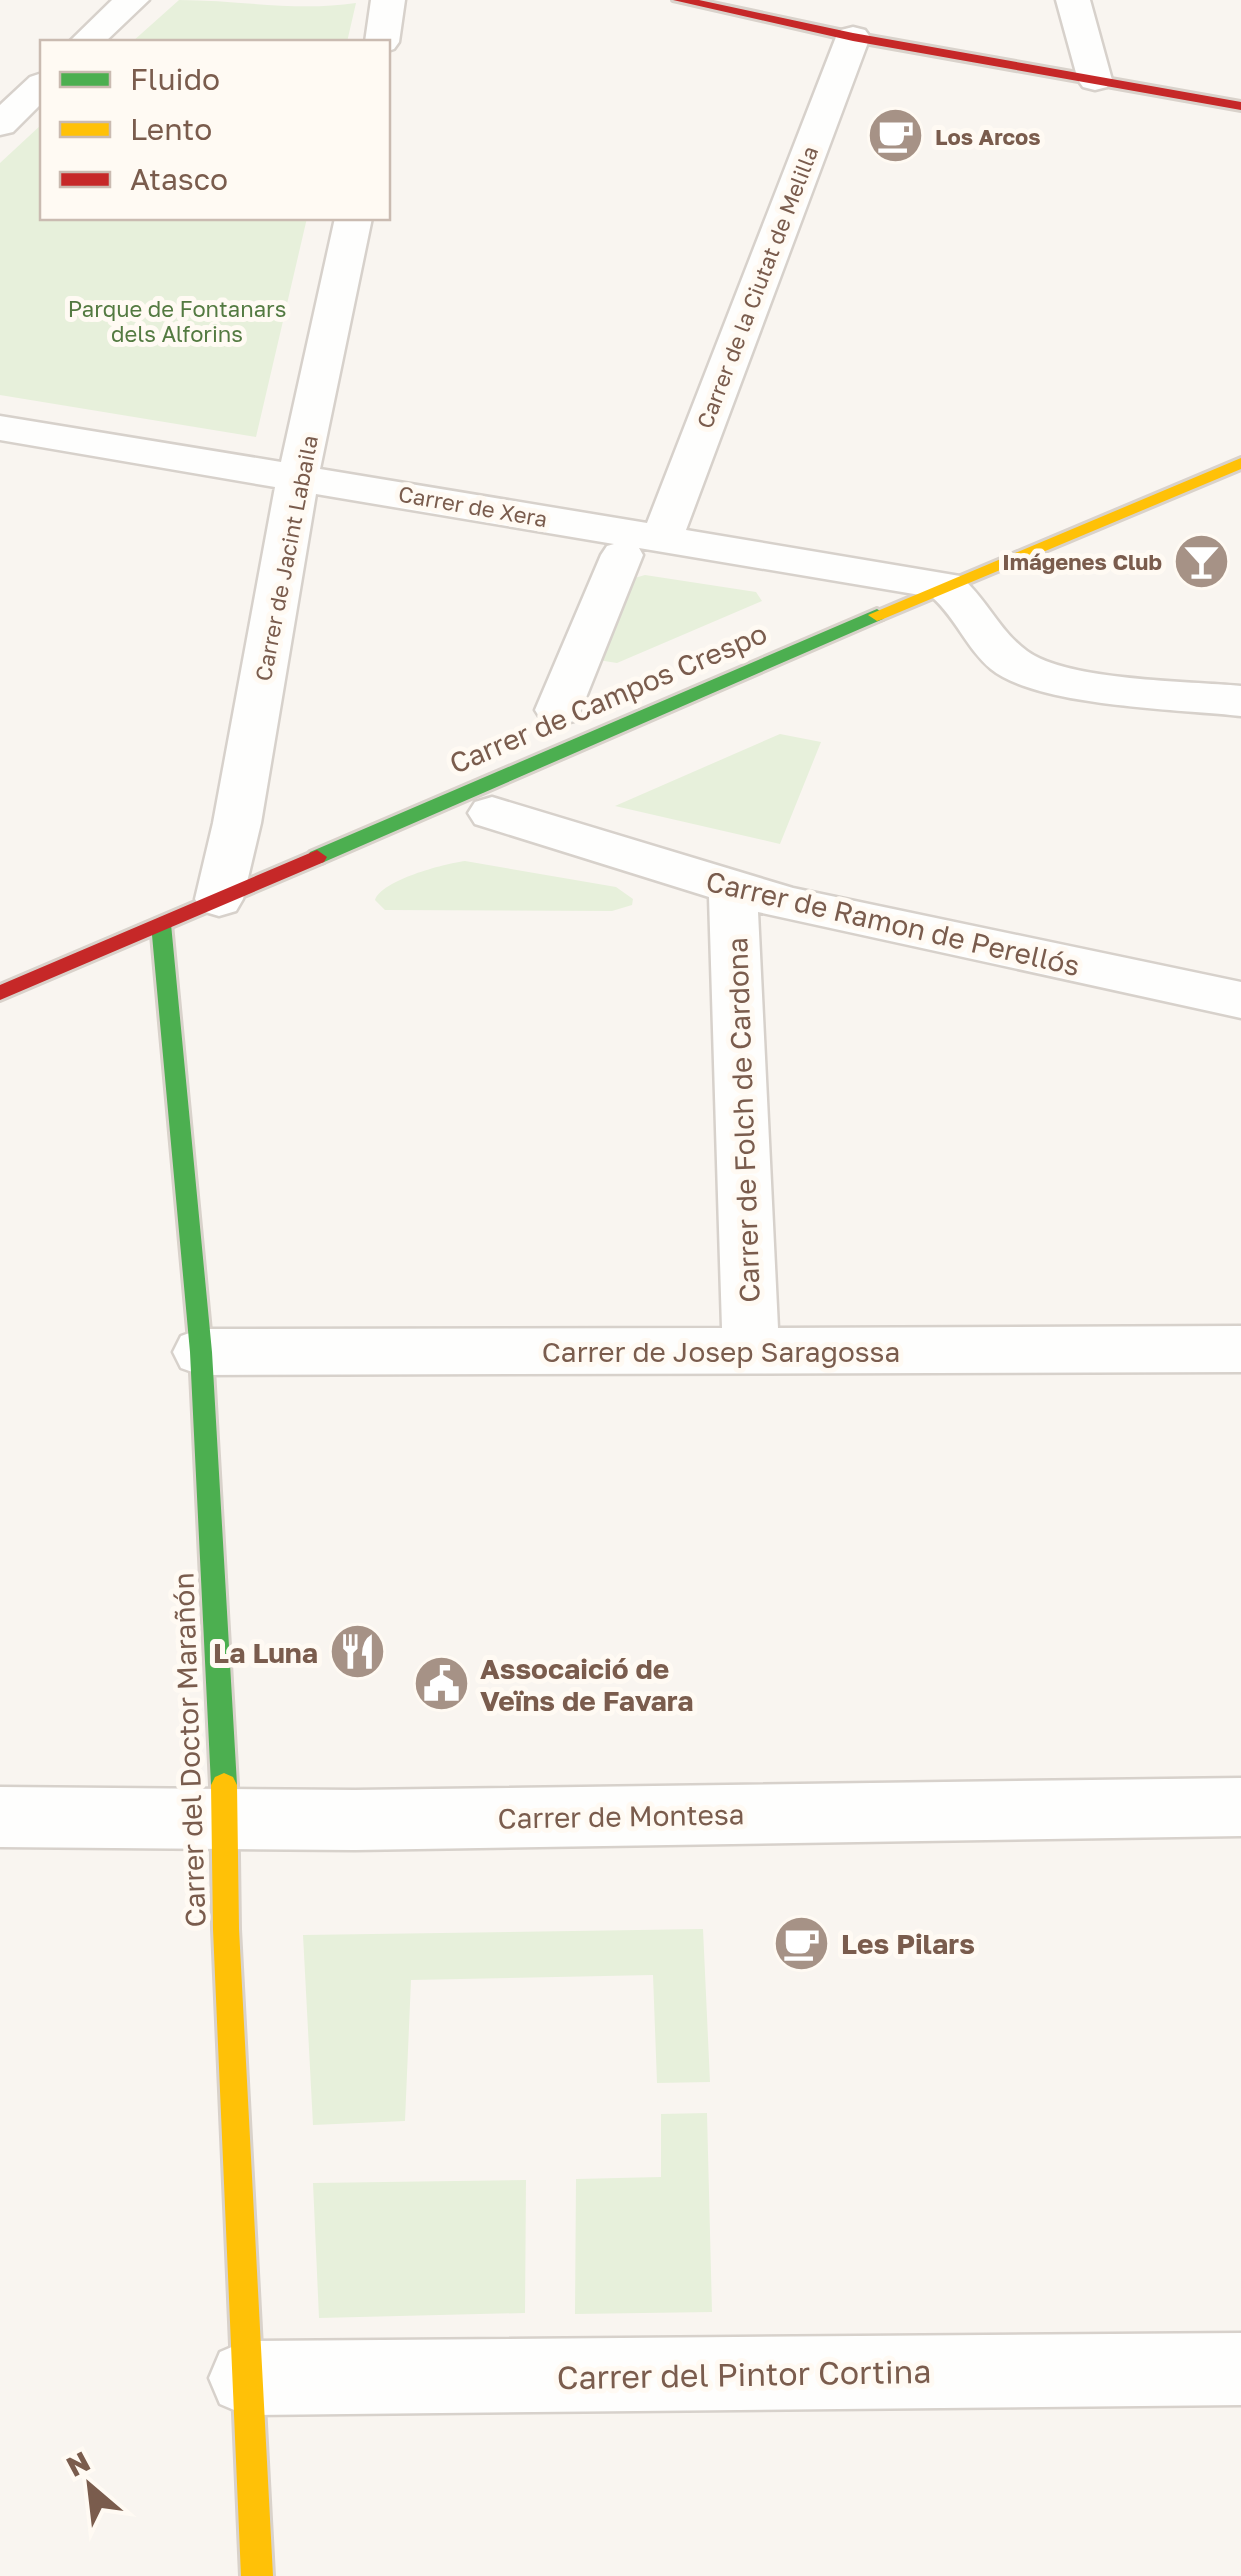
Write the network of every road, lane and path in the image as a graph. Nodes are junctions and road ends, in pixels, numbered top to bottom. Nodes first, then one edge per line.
1 (132, 0) edge
2 (388, 0) edge
3 (680, 0) edge
4 (1073, 0) edge
5 (854, 36) junction
6 (88, 40) edge
7 (382, 40) edge
8 (1094, 80) junction
9 (40, 86) edge
10 (1241, 106) edge
11 (0, 124) edge
12 (354, 220) edge
13 (0, 428) edge
14 (1241, 463) edge
15 (298, 476) junction
16 (642, 547) junction
17 (945, 586) junction
18 (1241, 700) edge
19 (558, 710) dead end
20 (492, 813) dead end
21 (733, 890) junction
22 (219, 899) junction
23 (161, 924) junction
24 (0, 993) edge
25 (1241, 1000) edge
26 (1241, 1349) edge
27 (751, 1350) junction
28 (200, 1352) junction
29 (1241, 1807) edge
30 (0, 1818) edge
31 (226, 1820) junction
32 (1241, 2369) edge
33 (246, 2378) junction
34 (257, 2576) edge

1 - 6 street
2 - 7 street
3 - 5 street
4 - 8 street
5 - 8 street
5 - 16 street, Carrer de la Ciutat de Melilla
8 - 10 street
9 - 11 street
12 - 15 street, Carrer de Jacint Labaila
13 - 15 street, Carrer de Xera
14 - 17 street, Carrer de Campos Crespo
15 - 16 street, Carrer de Xera
15 - 22 street, Carrer de Jacint Labaila
16 - 17 street, Carrer de Xera
16 - 19 street, Carrer de la Ciutat de Melilla
17 - 18 street
17 - 22 street, Carrer de Campos Crespo
20 - 21 street, Carrer de Ramon de Perellós
21 - 25 street, Carrer de Ramon de Perellós
21 - 27 street, Carrer de Folch de Cardona
22 - 23 street, Carrer de Campos Crespo
23 - 24 street, Carrer de Campos Crespo
23 - 28 street, Carrer del Doctor Marañón
26 - 27 street, Carrer de Josep Saragossa
27 - 28 street, Carrer de Josep Saragossa
28 - 31 street, Carrer del Doctor Marañón
29 - 31 street, Carrer de Montesa
30 - 31 street, Carrer de Montesa
31 - 33 street, Carrer del Doctor Marañón
32 - 33 street, Carrer del Pintor Cortina
33 - 34 street, Carrer del Doctor Marañón

